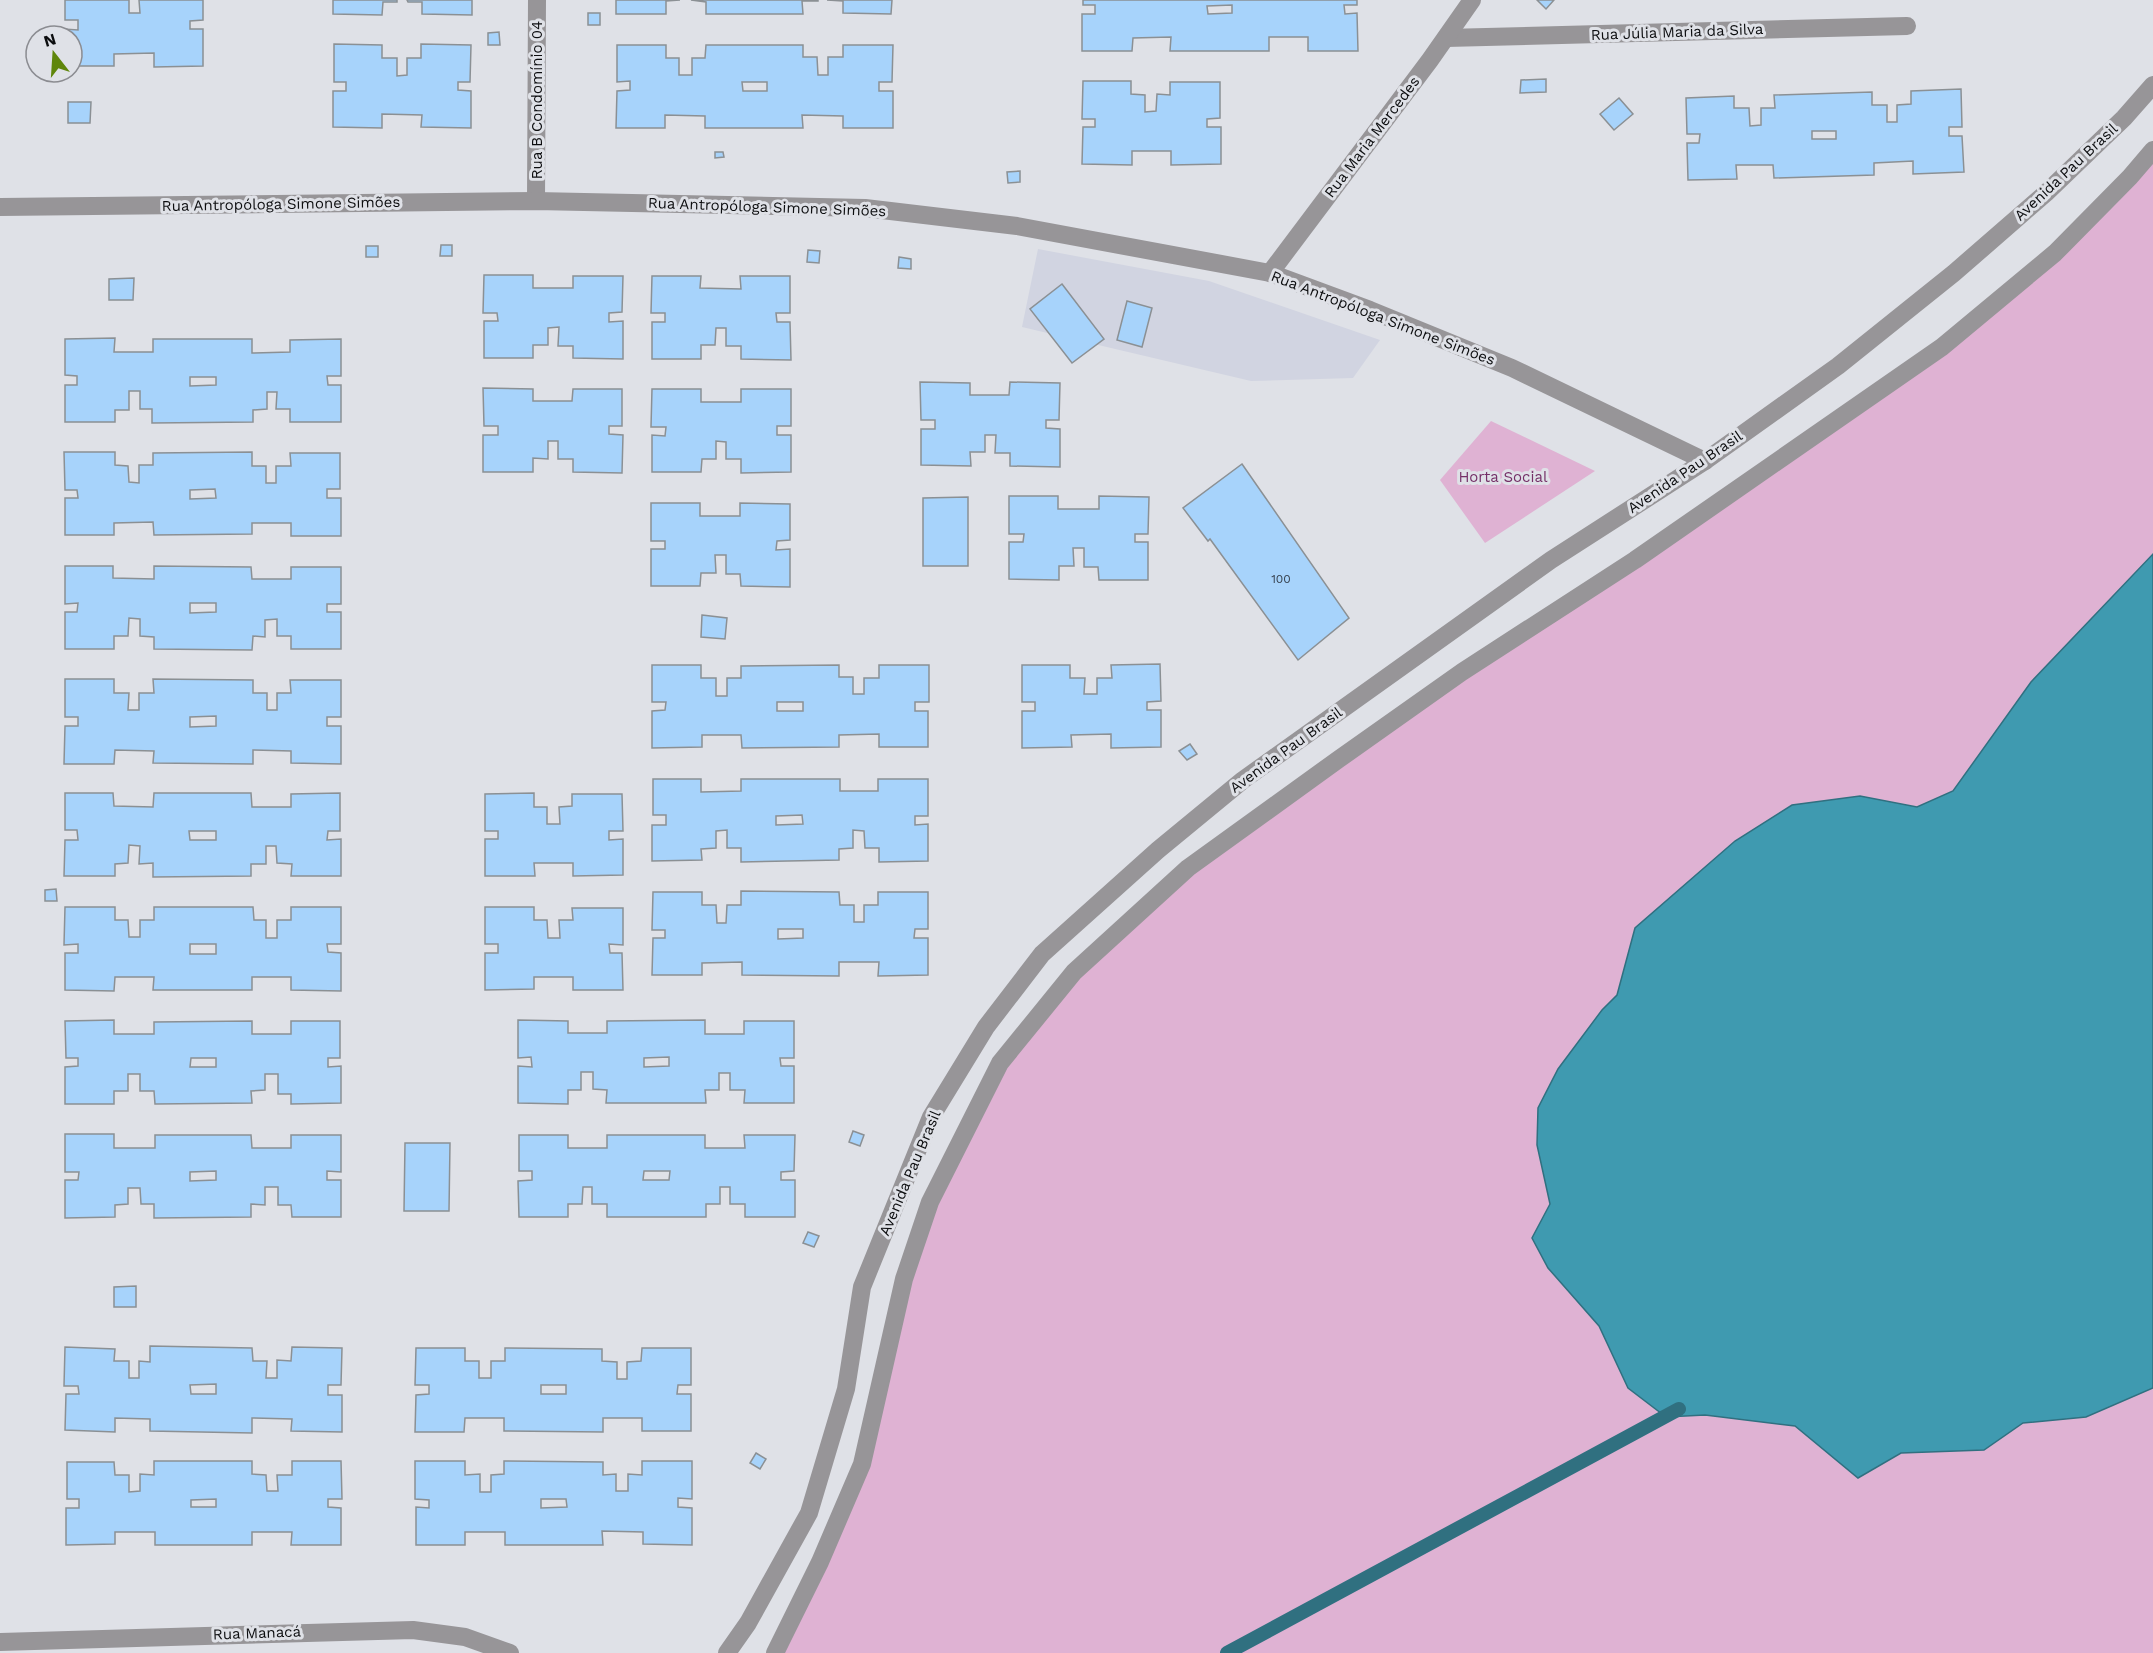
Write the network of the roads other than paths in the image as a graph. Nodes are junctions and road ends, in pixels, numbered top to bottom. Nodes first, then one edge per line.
1 (537, 0) edge
2 (1472, 0) edge
3 (1907, 26) dead end
4 (1446, 38) junction
5 (2153, 85) edge
6 (2153, 150) edge
7 (536, 201) junction
8 (0, 207) edge
9 (1270, 273) junction
10 (1705, 461) junction
11 (0, 1642) edge
12 (510, 1653) edge
13 (727, 1653) edge
14 (775, 1653) edge

1 - 7 street, Rua B Condomínio 04
2 - 4 street, Rua Maria Mercedes
3 - 4 street, Rua Júlia Maria da Silva
4 - 9 street, Rua Maria Mercedes
5 - 10 street, Avenida Pau Brasil
6 - 14 street
7 - 8 street, Rua Antropóloga Simone Simões
7 - 9 street, Rua Antropóloga Simone Simões
9 - 10 street, Rua Antropóloga Simone Simões
10 - 13 street, Avenida Pau Brasil
11 - 12 street, Rua Manacá

